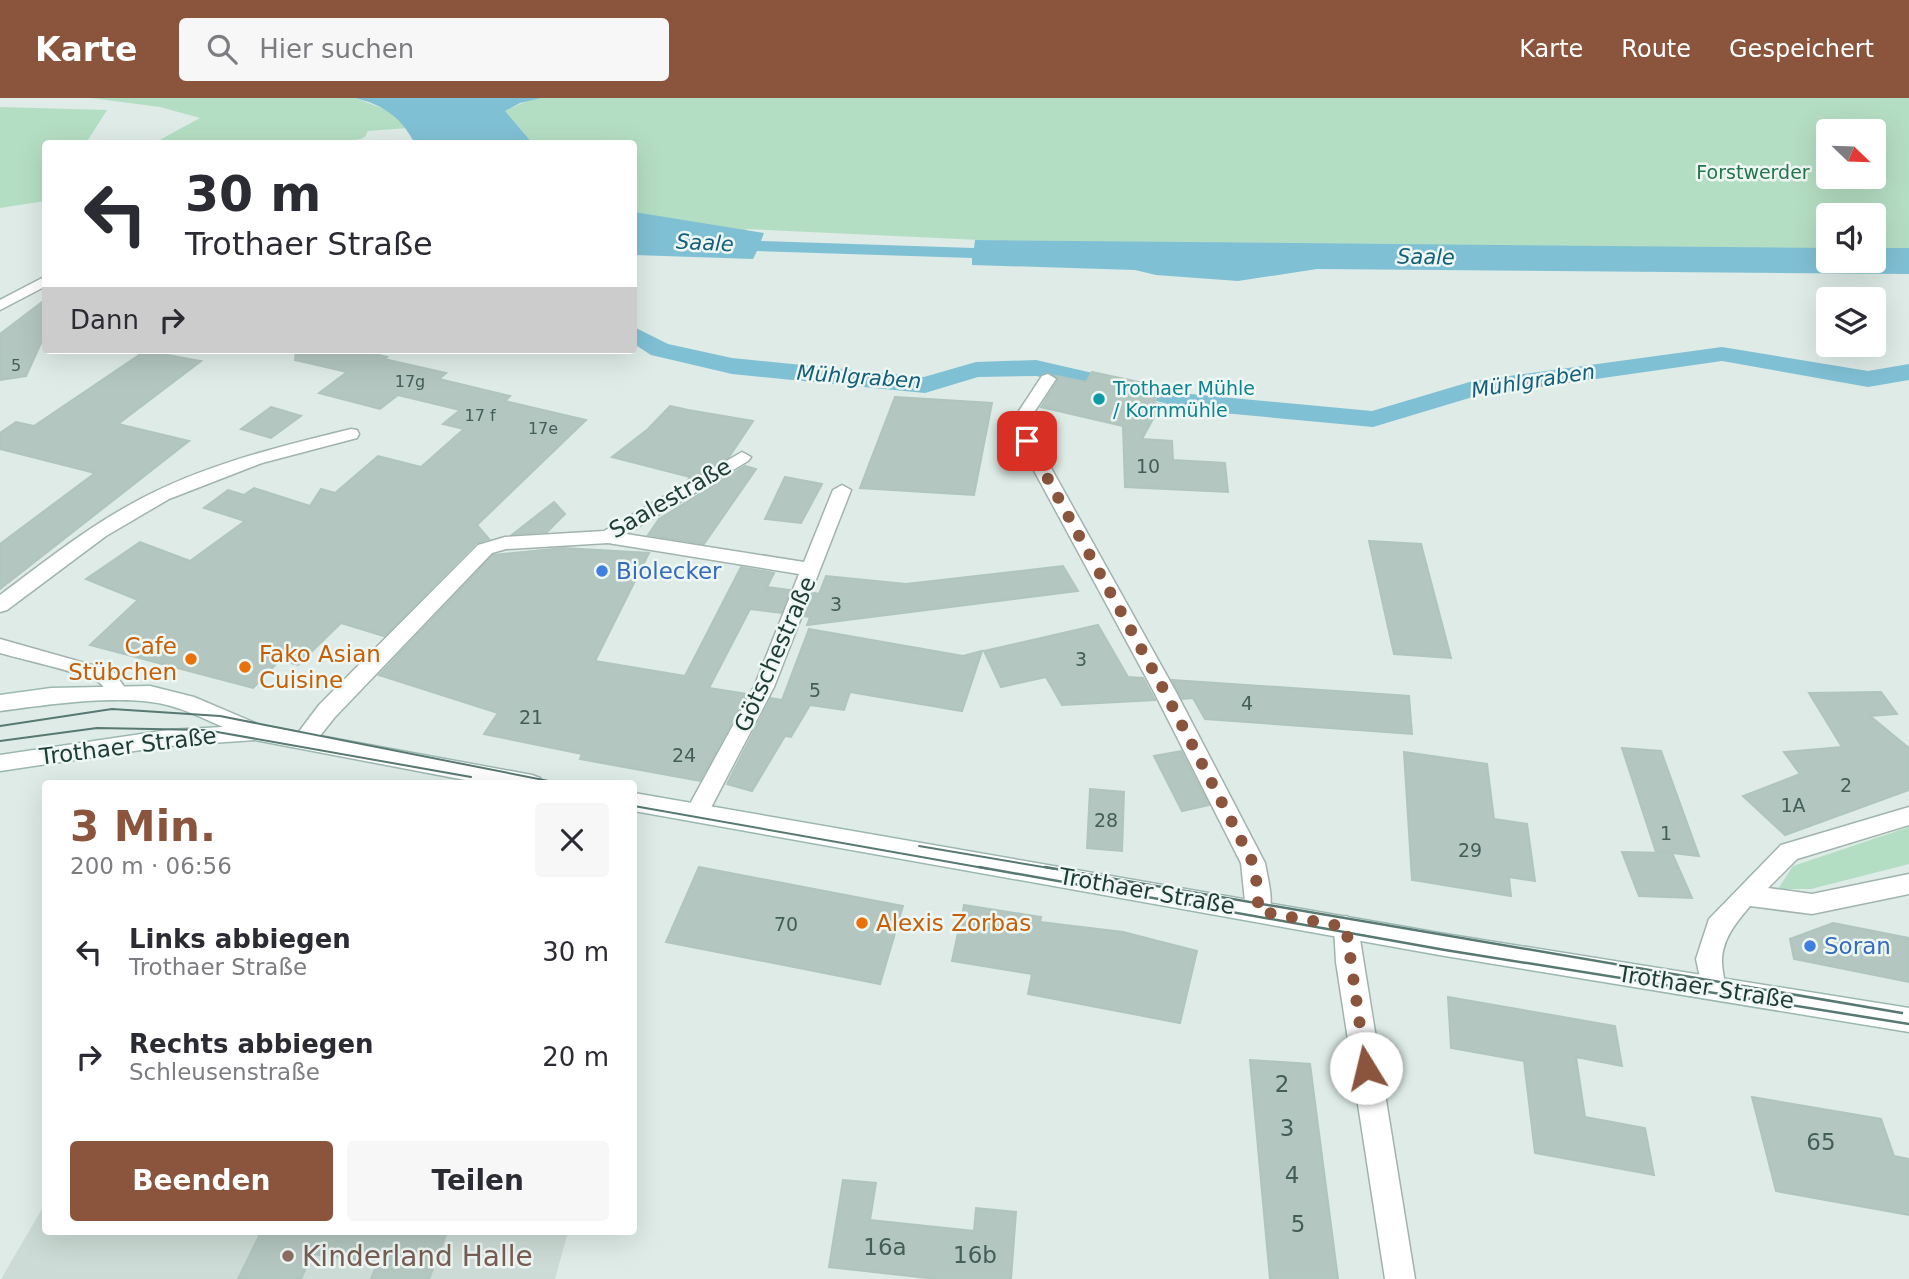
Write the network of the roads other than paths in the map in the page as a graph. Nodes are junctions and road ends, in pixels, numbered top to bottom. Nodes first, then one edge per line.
1 (42, 282) edge
2 (0, 306) edge
3 (1048, 379) dead end
4 (351, 434) dead end
5 (742, 457) dead end
6 (842, 490) dead end
7 (608, 537) junction
8 (812, 570) junction
9 (0, 606) edge
10 (0, 646) edge
11 (117, 692) junction
12 (0, 703) edge
13 (256, 732) junction
14 (303, 741) junction
15 (0, 763) edge
16 (511, 780) edge
17 (637, 803) edge
18 (697, 813) junction
19 (1909, 816) edge
20 (1909, 884) edge
21 (1745, 895) junction
22 (1258, 911) junction
23 (1346, 927) junction
24 (1713, 988) junction
25 (1909, 1020) edge
26 (1400, 1279) edge

1 - 2 street
3 - 22 street
4 - 9 street
5 - 7 street, Saalestraße
6 - 8 street, Götschestraße
7 - 8 street
7 - 14 street, Saalestraße
8 - 18 street, Götschestraße
10 - 11 street
11 - 12 street, Trothaer Straße
11 - 13 street, Trothaer Straße
13 - 14 street, Trothaer Straße
13 - 15 street, Trothaer Straße
14 - 16 street, Trothaer Straße
17 - 18 street, Trothaer Straße
18 - 22 street, Trothaer Straße
19 - 21 street
20 - 21 street
21 - 24 street
22 - 23 street, Trothaer Straße
23 - 24 street, Trothaer Straße
23 - 26 street
24 - 25 street, Trothaer Straße

